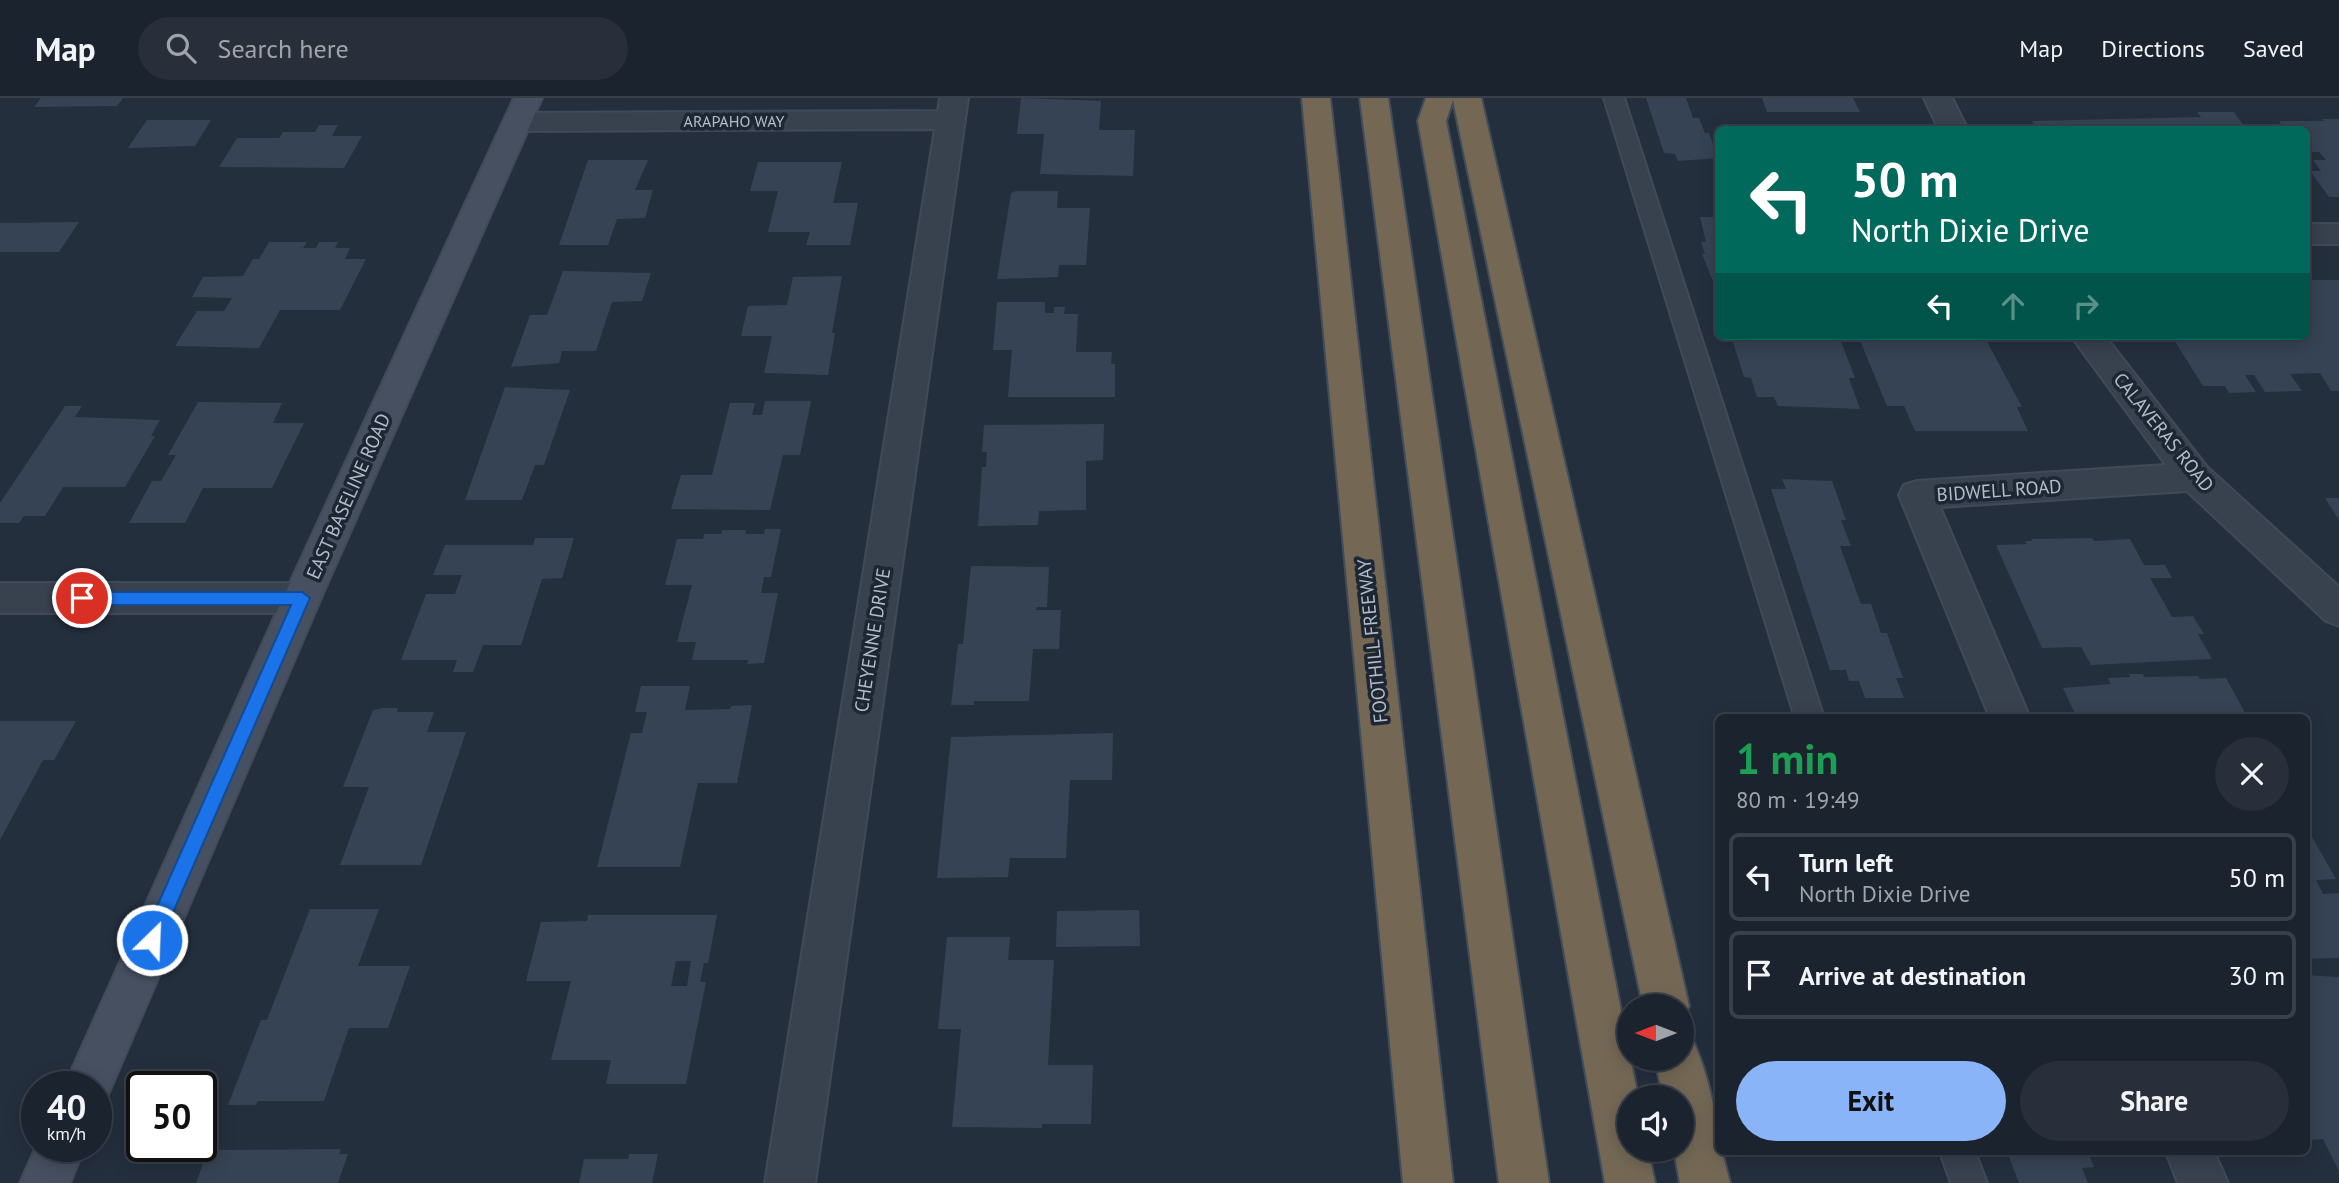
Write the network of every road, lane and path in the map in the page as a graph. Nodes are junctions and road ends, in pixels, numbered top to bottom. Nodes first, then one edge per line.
1 (1316, 98) edge
2 (1374, 98) edge
3 (1440, 98) edge
4 (1467, 98) edge
5 (1614, 98) edge
6 (1938, 98) edge
7 (953, 109) edge
8 (523, 110) edge
9 (1952, 126) edge
10 (2310, 234) edge
11 (2339, 234) edge
12 (2090, 340) edge
13 (2195, 477) junction
14 (0, 598) edge
15 (302, 598) junction
16 (2339, 610) edge
17 (1809, 714) edge
18 (2008, 714) edge
19 (1663, 994) edge
20 (94, 1071) edge
21 (1681, 1071) edge
22 (1959, 1155) edge
23 (2191, 1155) edge
24 (54, 1162) edge
25 (45, 1183) edge
26 (790, 1183) edge
27 (1429, 1183) edge
28 (1524, 1183) edge
29 (1630, 1183) edge
30 (1705, 1183) edge
31 (1969, 1183) edge
32 (2203, 1183) edge

1 - 27 highway, FOOTHILL FREEWAY
2 - 28 highway
3 - 29 highway
4 - 19 highway
5 - 17 lane
6 - 9 street
7 - 8 street, ARAPAHO WAY
7 - 26 street, CHEYENNE DRIVE
8 - 15 main road, EAST BASELINE ROAD
10 - 11 street
12 - 13 street, CALAVERAS ROAD
13 - 16 street, CALAVERAS ROAD
13 - 18 street, BIDWELL ROAD
14 - 15 street
15 - 20 main road, EAST BASELINE ROAD
21 - 30 highway
22 - 31 lane
23 - 32 street
24 - 25 main road

